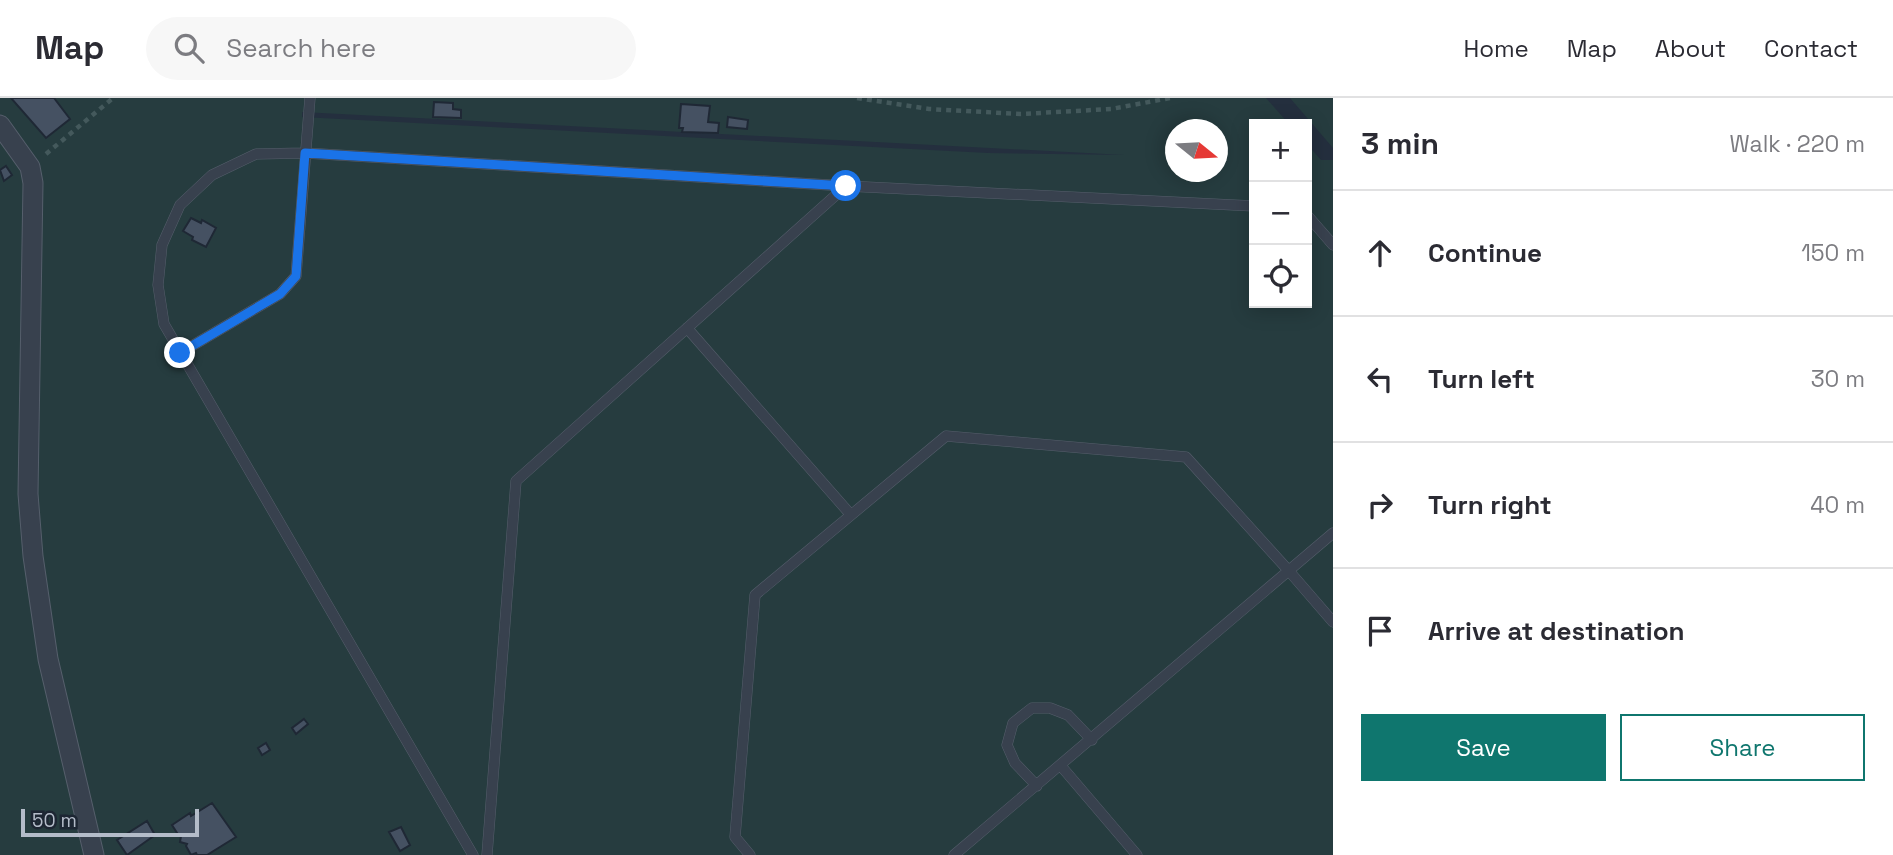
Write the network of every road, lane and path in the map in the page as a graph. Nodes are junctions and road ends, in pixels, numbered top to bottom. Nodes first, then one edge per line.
1 (113, 98) edge
2 (310, 98) edge
3 (857, 98) edge
4 (1170, 98) edge
5 (879, 100) edge
6 (0, 125) edge
7 (305, 153) junction
8 (30, 167) junction
9 (846, 186) junction
10 (1249, 206) edge
11 (1312, 221) edge
12 (1333, 245) edge
13 (687, 328) junction
14 (180, 353) junction
15 (851, 515) junction
16 (1333, 533) edge
17 (1289, 571) junction
18 (1333, 622) edge
19 (1092, 740) junction
20 (1061, 766) junction
21 (1037, 786) junction
22 (94, 855) edge
23 (473, 855) edge
24 (487, 855) edge
25 (750, 855) edge
26 (954, 855) edge
27 (1137, 855) edge

1 - 8 path
2 - 7 lane
3 - 5 path
4 - 5 path
6 - 8 street
7 - 9 lane
7 - 14 lane
7 - 14 lane
8 - 22 street
9 - 10 lane
9 - 13 lane
11 - 12 lane
13 - 15 lane
13 - 24 lane
14 - 23 lane
15 - 17 lane
15 - 25 lane
16 - 17 lane
17 - 18 lane
17 - 19 lane
19 - 20 lane
19 - 21 lane
20 - 21 lane
20 - 27 lane
21 - 26 lane

